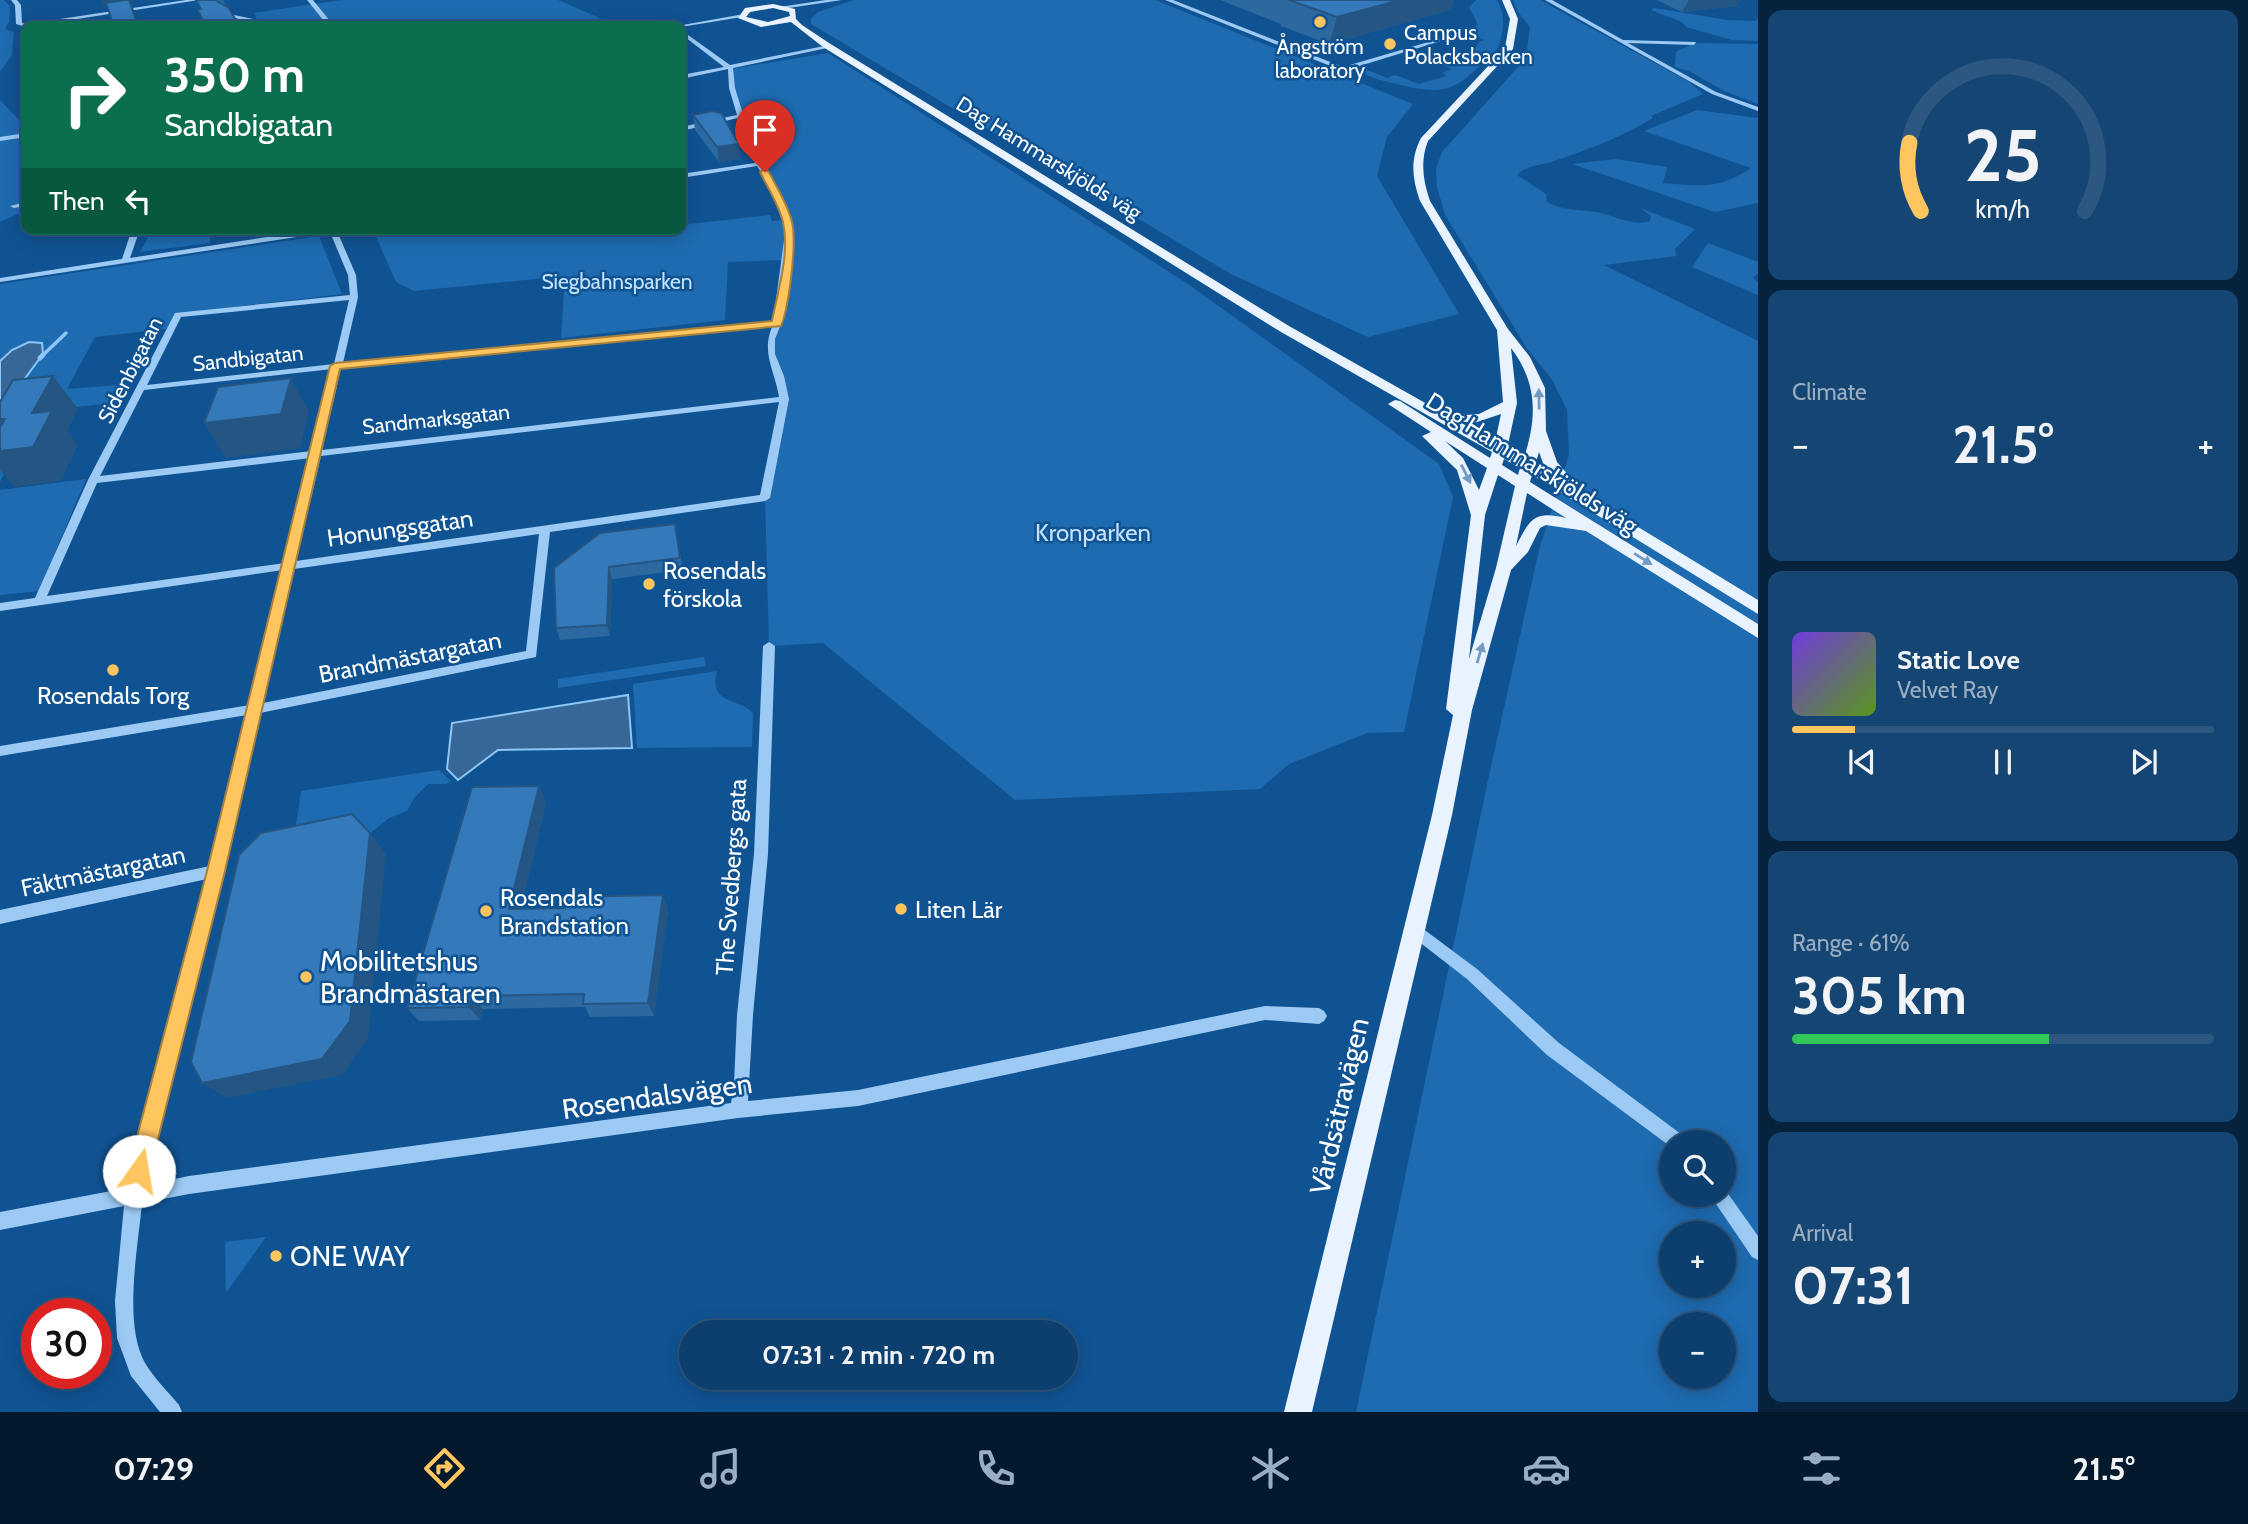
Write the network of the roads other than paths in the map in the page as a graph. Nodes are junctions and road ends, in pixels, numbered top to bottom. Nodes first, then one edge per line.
1 (14, 0) edge
2 (310, 0) edge
3 (754, 0) edge
4 (838, 0) edge
5 (1168, 0) edge
6 (1506, 0) edge
7 (1548, 0) edge
8 (196, 3) edge
9 (209, 7) edge
10 (777, 7) junction
11 (742, 10) junction
12 (94, 16) junction
13 (793, 18) junction
14 (60, 21) edge
15 (96, 21) edge
16 (258, 21) edge
17 (327, 21) edge
18 (749, 22) junction
19 (21, 24) edge
20 (692, 24) junction
21 (761, 24) junction
22 (686, 25) edge
23 (784, 30) dead end
24 (795, 34) dead end
25 (1461, 34) dead end
26 (686, 36) edge
27 (1622, 40) junction
28 (1694, 43) dead end
29 (828, 46) junction
30 (713, 48) dead end
31 (704, 49) junction
32 (728, 67) junction
33 (686, 76) edge
34 (1758, 109) edge
35 (740, 116) junction
36 (686, 128) edge
37 (21, 136) edge
38 (0, 139) edge
39 (759, 164) junction
40 (686, 175) edge
41 (21, 205) edge
42 (14, 206) dead end
43 (134, 235) edge
44 (295, 235) edge
45 (336, 235) edge
46 (125, 261) junction
47 (0, 280) edge
48 (354, 296) junction
49 (777, 324) junction
50 (1285, 329) junction
51 (1503, 330) junction
52 (335, 366) junction
53 (141, 388) junction
54 (1395, 391) junction
55 (1381, 396) junction
56 (784, 399) junction
57 (1510, 403) junction
58 (1539, 431) junction
59 (1500, 450) junction
60 (315, 452) junction
61 (1495, 466) junction
62 (1527, 466) junction
63 (93, 480) junction
64 (1523, 484) junction
65 (765, 498) joint
66 (1593, 506) junction
67 (1478, 515) junction
68 (545, 528) junction
69 (1609, 538) junction
70 (288, 565) junction
71 (1504, 568) junction
72 (39, 601) junction
73 (0, 607) edge
74 (1758, 608) edge
75 (1758, 632) edge
76 (769, 646) dead end
77 (255, 709) junction
78 (0, 751) edge
79 (1442, 815) junction
80 (216, 871) junction
81 (0, 917) edge
82 (1414, 929) junction
83 (1319, 1016) dead end
84 (738, 1110) junction
85 (1662, 1130) edge
86 (134, 1195) junction
87 (1728, 1207) edge
88 (0, 1221) edge
89 (1758, 1251) edge
90 (172, 1412) edge
91 (1298, 1412) edge

1 - 19 street
2 - 17 street
3 - 10 main road
4 - 10 street
4 - 13 street
5 - 25 street
6 - 51 main road
7 - 27 street
8 - 12 street
9 - 16 street
10 - 11 main road
10 - 13 main road, Dag Hammarskjölds väg
11 - 18 main road
11 - 20 street
12 - 14 street
12 - 15 street
13 - 21 main road
13 - 29 main road, Dag Hammarskjölds väg
18 - 20 street
18 - 21 main road
20 - 22 street
21 - 23 main road
24 - 29 main road, Dag Hammarskjölds väg
26 - 31 street
27 - 28 street
27 - 34 street
29 - 32 street
29 - 50 main road, Dag Hammarskjölds väg
30 - 31 street
31 - 32 street
32 - 33 street
32 - 35 street
35 - 36 street
35 - 39 street
37 - 38 street
39 - 40 street
39 - 49 street
41 - 42 street
43 - 46 street
44 - 46 street
45 - 48 street
46 - 47 street
48 - 52 street
48 - 53 street, Sidenbigatan
49 - 52 street, Sandbigatan
49 - 56 street
50 - 54 main road, Dag Hammarskjölds väg
50 - 55 main road, Dag Hammarskjölds väg
51 - 57 main road, Vårdsätravägen
58 -> 51 main road
52 - 53 street, Sandbigatan
52 - 60 street
53 - 63 street, Sidenbigatan
54 - 57 main road
54 - 59 main road, Dag Hammarskjölds väg
55 - 61 main road, Dag Hammarskjölds väg
55 -> 67 main road
56 - 60 street, Sandmarksgatan
56 - 65 street
57 - 59 main road, Vårdsätravägen
58 - 62 main road, Vårdsätravägen
58 - 66 main road
59 - 61 main road, Vårdsätravägen
59 - 62 main road, Dag Hammarskjölds väg
60 - 63 street, Sandmarksgatan
60 - 70 street
61 - 64 main road, Dag Hammarskjölds väg
61 - 67 main road, Vårdsätravägen
62 - 64 main road, Vårdsätravägen
62 - 66 main road, Dag Hammarskjölds väg
63 - 72 street, Sidenbigatan
64 - 69 main road, Dag Hammarskjölds väg
64 - 71 main road, Vårdsätravägen
65 - 68 street, Honungsgatan
66 - 74 main road, Dag Hammarskjölds väg
67 - 79 main road, Vårdsätravägen
68 - 70 street, Honungsgatan
68 - 77 street, Brandmästargatan
69 - 71 main road
69 -> 75 main road, Dag Hammarskjölds väg
70 - 72 street, Honungsgatan
70 - 77 street
79 -> 71 main road, Vårdsätravägen
72 - 73 street, Honungsgatan
76 - 84 street, The Svedbergs gata
77 - 78 street
77 - 80 street
79 - 82 main road, Vårdsätravägen
80 - 81 street, Fäktmästargatan
80 - 86 street
82 - 85 street
82 - 91 main road, Vårdsätravägen
83 - 84 street, Rosendalsvägen
84 - 86 street, Rosendalsvägen
86 - 88 street, Rosendalsvägen
86 - 90 street
87 - 89 street

